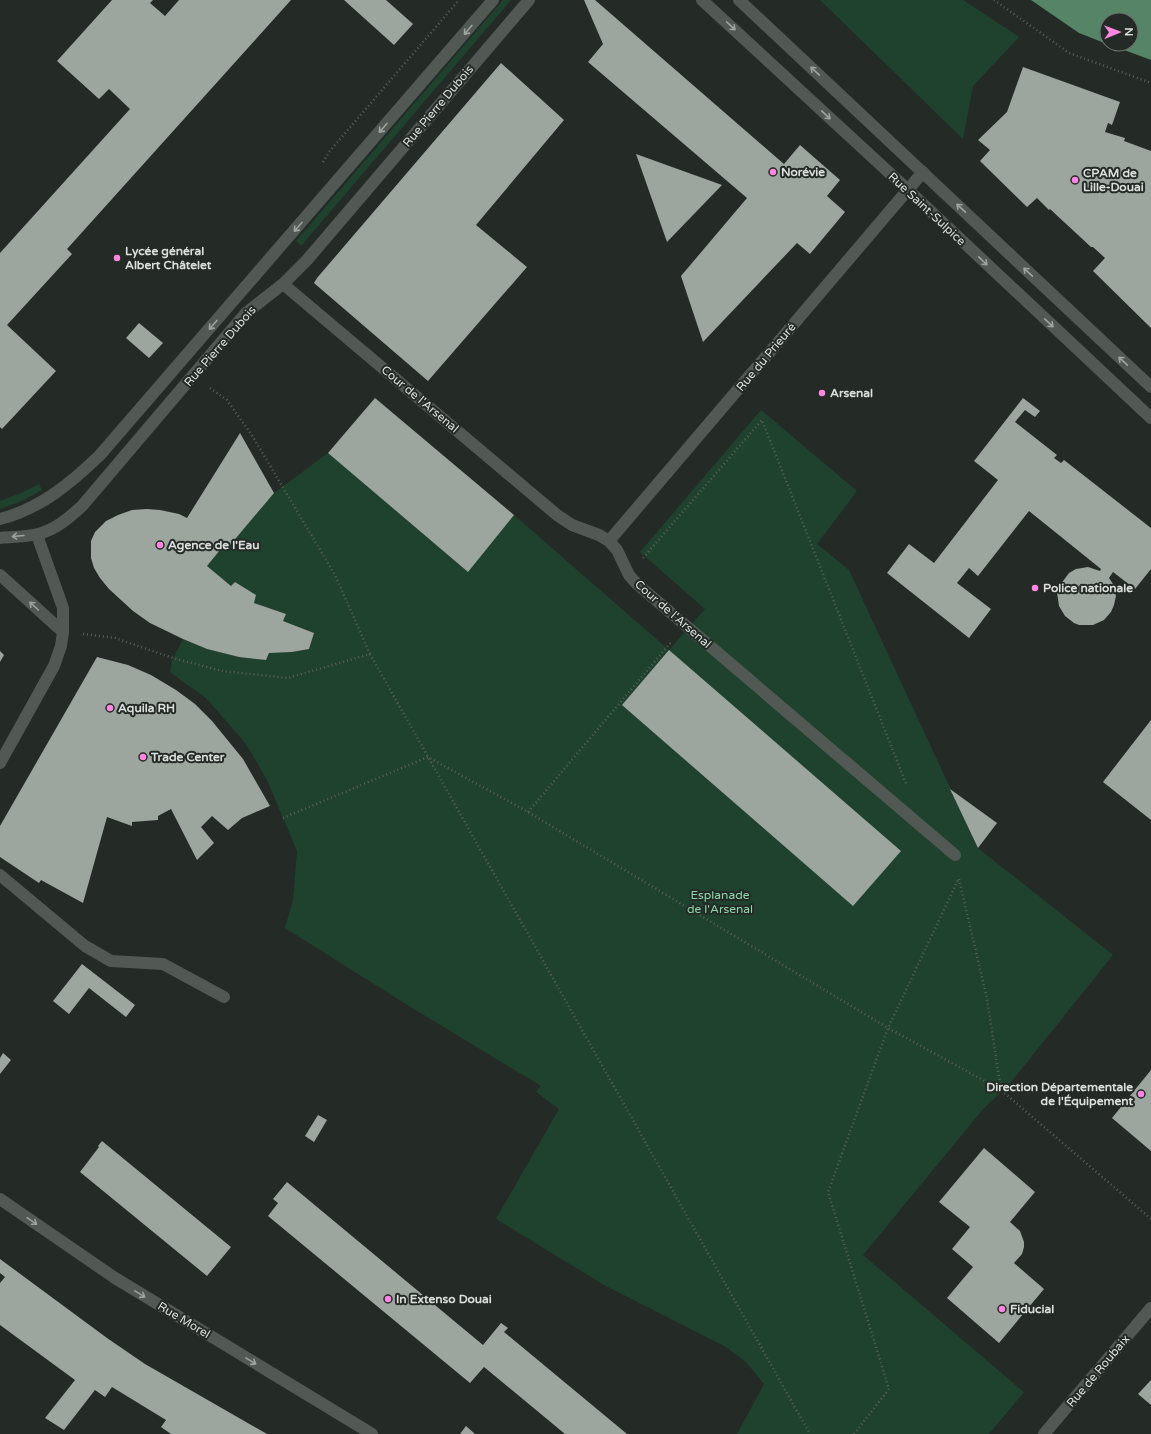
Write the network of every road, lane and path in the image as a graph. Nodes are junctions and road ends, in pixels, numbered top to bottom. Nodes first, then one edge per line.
1 (493, 0) edge
2 (528, 0) edge
3 (702, 0) edge
4 (739, 0) edge
5 (994, 0) edge
6 (1151, 83) edge
7 (923, 172) junction
8 (908, 190) junction
9 (284, 284) junction
10 (193, 376) junction
11 (1151, 387) edge
12 (1151, 418) edge
13 (0, 519) edge
14 (37, 534) junction
15 (0, 538) edge
16 (609, 541) junction
17 (0, 575) edge
18 (629, 575) junction
19 (686, 625) junction
20 (63, 632) junction
21 (370, 654) junction
22 (428, 757) junction
23 (0, 762) edge
24 (909, 790) dead end
25 (528, 812) junction
26 (283, 818) dead end
27 (955, 855) dead end
28 (0, 875) edge
29 (224, 997) dead end
30 (888, 1028) junction
31 (1001, 1090) junction
32 (0, 1199) edge
33 (1151, 1219) edge
34 (1151, 1308) edge
35 (372, 1434) edge
36 (810, 1434) edge
37 (854, 1434) edge
38 (1044, 1434) edge

1 -> 13 street
2 - 9 street, Rue Pierre Dubois
3 -> 8 street, Rue Saint-Sulpice
7 -> 4 street, Rue Saint-Sulpice
5 - 6 path
7 - 8 street, Rue du Prieuré
11 -> 7 street, Rue Saint-Sulpice
8 -> 12 street, Rue Saint-Sulpice
8 - 16 street, Rue du Prieuré
9 - 10 street, Rue Pierre Dubois
9 - 16 street, Cour de l'Arsenal
10 - 14 street, Rue Pierre Dubois
10 - 21 path
14 -> 15 street, Rue Pierre Dubois
14 - 20 street
16 - 18 street, Cour de l'Arsenal
20 -> 17 street
18 - 19 street, Cour de l'Arsenal
18 - 24 path
19 - 25 path
19 - 27 street, Cour de l'Arsenal
20 - 21 path
20 - 23 street
21 - 22 path
22 - 25 path
22 - 26 path
22 - 36 path
25 - 30 path
28 - 29 street
30 - 31 path
30 - 31 path
30 - 37 path
31 - 33 path
32 -> 35 street, Rue Morel
34 - 38 street, Rue de Roubaix

